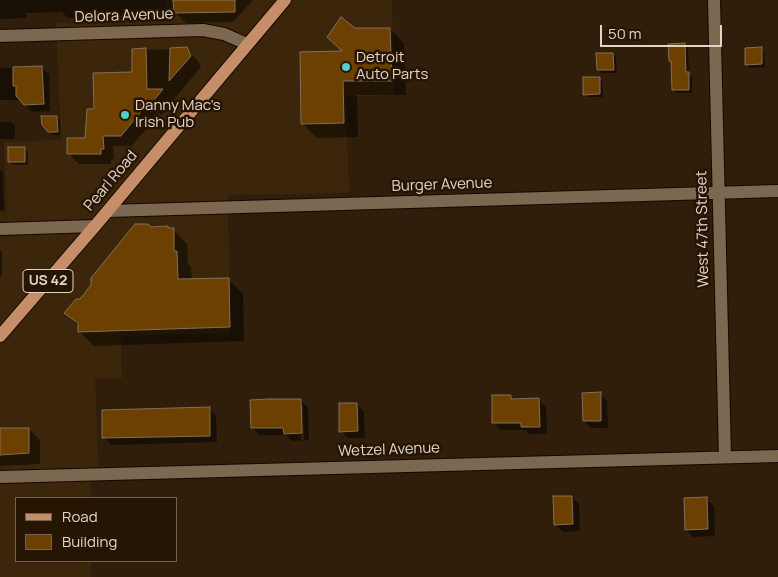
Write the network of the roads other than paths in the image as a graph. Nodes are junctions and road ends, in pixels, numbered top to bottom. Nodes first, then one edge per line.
1 (284, 0) edge
2 (714, 0) edge
3 (0, 36) edge
4 (247, 44) junction
5 (778, 191) edge
6 (718, 193) junction
7 (108, 211) junction
8 (95, 226) junction
9 (0, 229) edge
10 (0, 336) edge
11 (778, 456) edge
12 (725, 457) junction
13 (0, 477) edge

1 - 4 main road, Pearl Road / US 42
2 - 6 street, West 47th Street
3 - 4 street, Delora Avenue
4 - 7 main road, Pearl Road / US 42
5 - 6 street, Burger Avenue
6 - 7 street, Burger Avenue
6 - 12 street, West 47th Street
7 - 8 main road, Pearl Road / US 42
8 - 9 street
8 - 10 main road, Pearl Road / US 42
11 - 12 street, Wetzel Avenue
12 - 13 street, Wetzel Avenue

